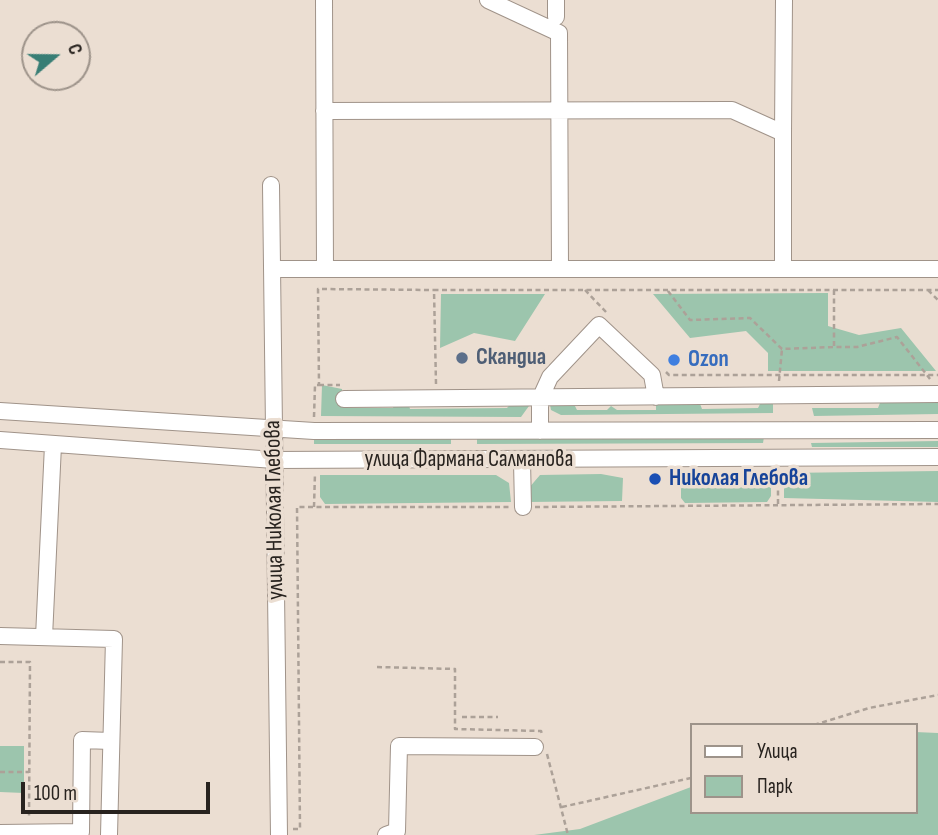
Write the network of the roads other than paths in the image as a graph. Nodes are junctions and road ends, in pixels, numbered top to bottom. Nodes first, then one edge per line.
1 (324, 0) edge
2 (488, 0) edge
3 (556, 0) edge
4 (784, 0) edge
5 (556, 17) dead end
6 (324, 111) junction
7 (559, 111) junction
8 (783, 131) junction
9 (271, 185) dead end
10 (272, 269) junction
11 (325, 269) junction
12 (560, 269) junction
13 (783, 269) junction
14 (938, 269) edge
15 (937, 390) edge
16 (656, 397) junction
17 (344, 399) dead end
18 (540, 399) junction
19 (0, 411) edge
20 (274, 430) junction
21 (938, 430) edge
22 (478, 431) junction
23 (540, 431) junction
24 (0, 440) edge
25 (53, 444) junction
26 (938, 457) edge
27 (274, 460) junction
28 (478, 460) junction
29 (522, 461) junction
30 (523, 507) road end
31 (0, 636) edge
32 (44, 637) junction
33 (111, 741) junction
34 (535, 747) dead end
35 (0, 833) edge
36 (109, 835) edge
37 (279, 835) edge
38 (386, 835) edge

1 - 6 street
2 - 7 street
3 - 5 street
4 - 8 street
6 - 7 street
6 - 11 street
7 - 8 street
7 - 12 street
8 - 13 street
9 - 10 street, улица Николая Глебова
10 - 11 street
10 - 20 street, улица Николая Глебова
11 - 12 street
12 - 13 street
13 - 14 street
15 - 16 street
16 - 18 street
16 - 18 street
17 - 18 street
18 - 23 street
19 - 20 street, улица Фармана Салманова
20 - 22 street, улица Фармана Салманова
20 - 27 street, улица Николая Глебова
21 - 23 street, улица Фармана Салманова
22 - 23 street, улица Фармана Салманова
22 - 28 street
24 - 25 street, улица Фармана Салманова
25 - 27 street, улица Фармана Салманова
25 - 32 street
26 - 29 street, улица Фармана Салманова
27 - 28 street, улица Фармана Салманова
27 - 37 street, улица Николая Глебова
28 - 29 street, улица Фармана Салманова
29 - 30 street
31 - 32 street
32 - 33 street
33 - 35 street
33 - 36 street
34 - 38 street

